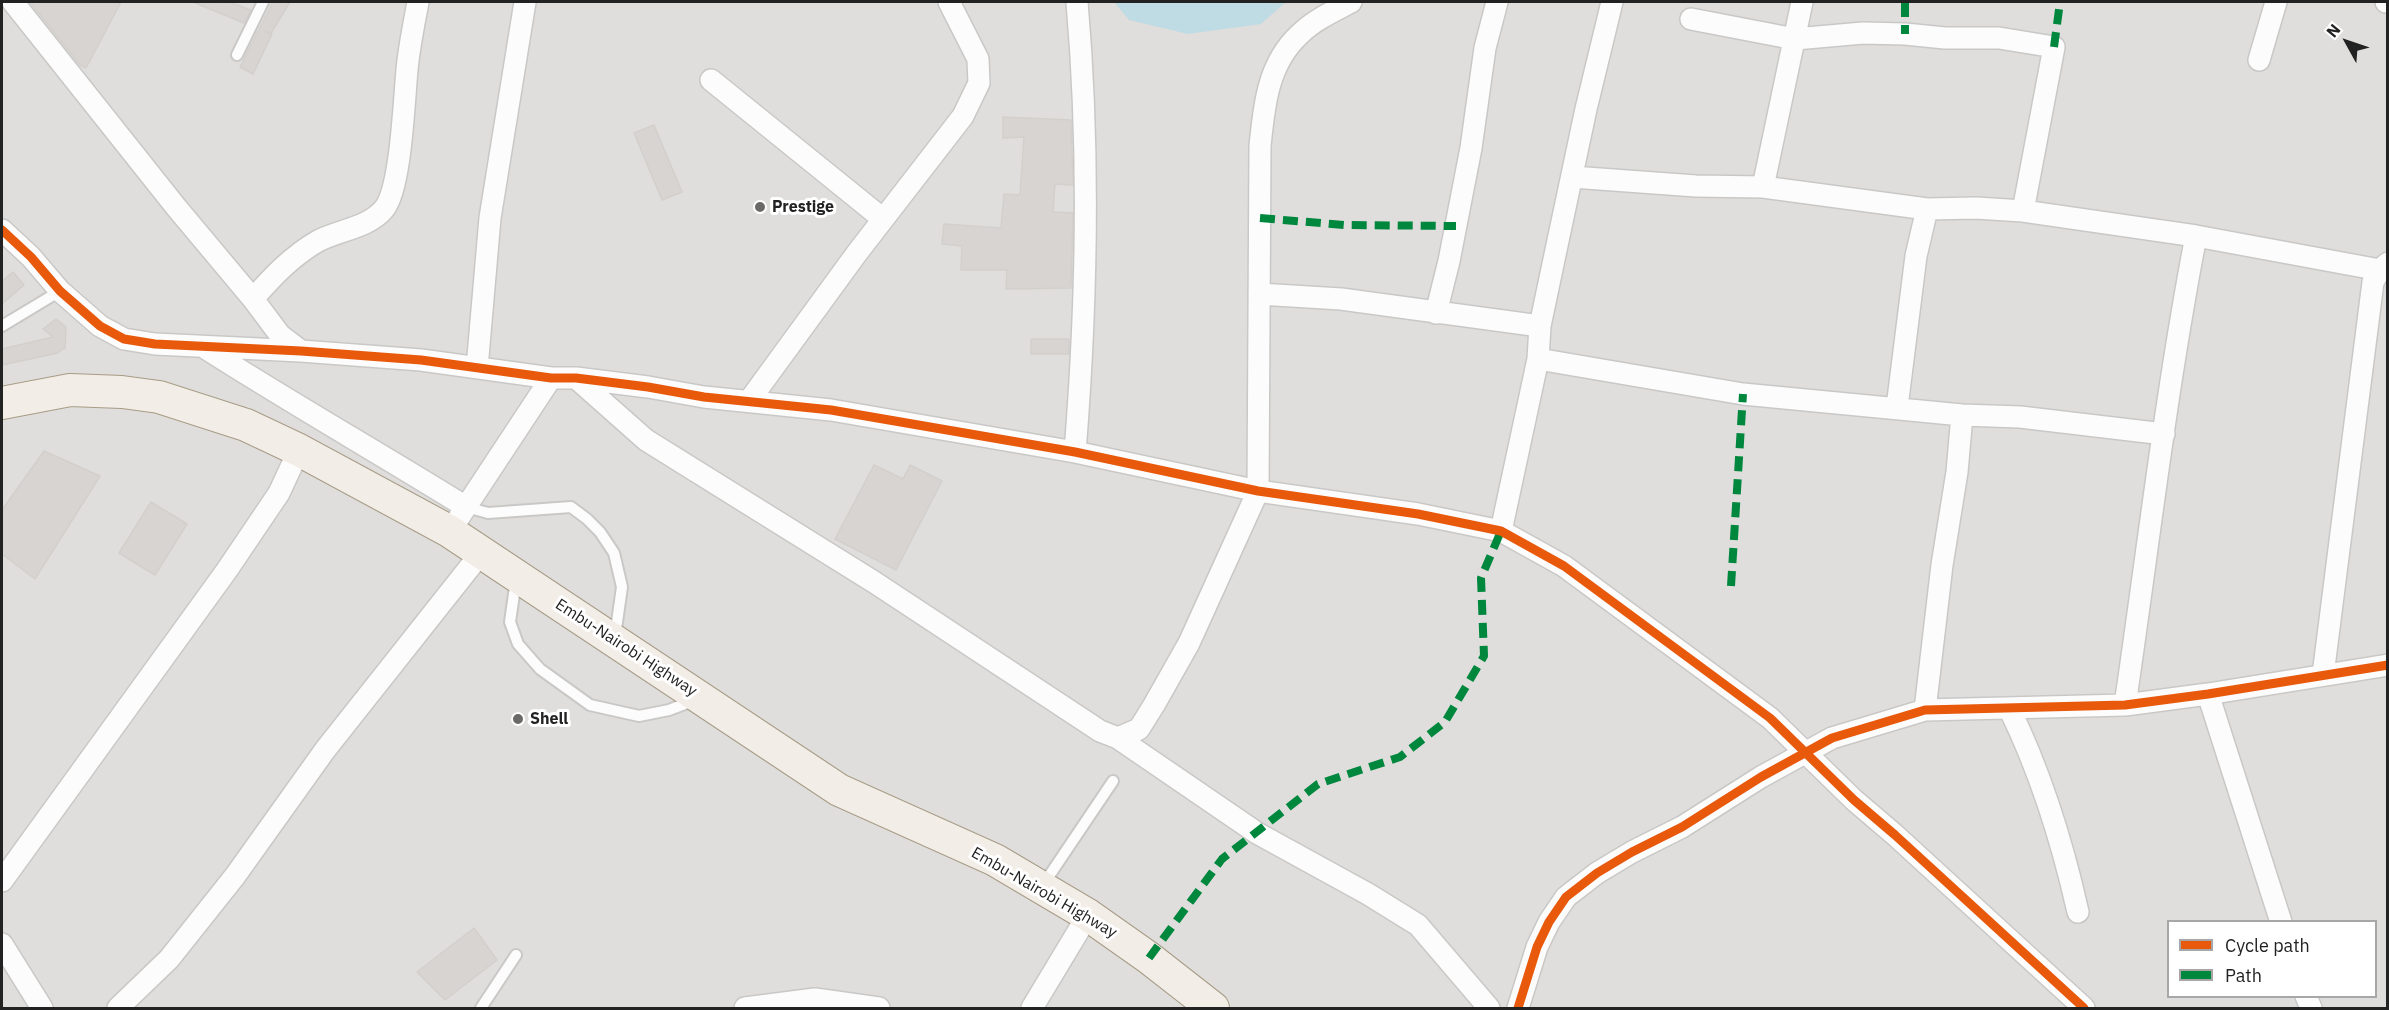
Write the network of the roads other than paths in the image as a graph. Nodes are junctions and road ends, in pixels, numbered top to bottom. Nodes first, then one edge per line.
1 (13, 2) edge
2 (263, 2) edge
3 (418, 2) edge
4 (525, 2) edge
5 (949, 2) edge
6 (1077, 2) edge
7 (1351, 2) edge
8 (1497, 2) edge
9 (1612, 2) edge
10 (1802, 2) edge
11 (2276, 2) edge
12 (1691, 19) dead end
13 (1795, 39) junction
14 (237, 55) dead end
15 (2259, 60) dead end
16 (711, 80) dead end
17 (1572, 177) junction
18 (1763, 187) junction
19 (1927, 209) junction
20 (2022, 211) junction
21 (883, 219) junction
22 (2, 230) edge
23 (2196, 236) junction
24 (2384, 266) edge
25 (60, 291) junction
26 (1259, 294) junction
27 (253, 299) junction
28 (1436, 313) junction
29 (2, 326) edge
30 (1540, 326) junction
31 (204, 347) junction
32 (301, 351) junction
33 (1538, 359) junction
34 (477, 368) junction
35 (551, 378) junction
36 (576, 378) junction
37 (749, 401) junction
38 (2, 403) edge
39 (1897, 407) junction
40 (1962, 415) junction
41 (2163, 434) junction
42 (299, 450) junction
43 (1075, 452) junction
44 (1258, 490) junction
45 (457, 519) junction
46 (1501, 531) junction
47 (481, 553) junction
48 (516, 576) junction
49 (615, 639) junction
50 (2388, 665) edge
51 (2323, 675) junction
52 (2208, 694) junction
53 (701, 697) junction
54 (2125, 705) junction
55 (2009, 708) junction
56 (1925, 710) junction
57 (1118, 738) junction
58 (1804, 752) junction
59 (1113, 781) dead end
60 (2, 881) edge
61 (1042, 888) junction
62 (2078, 912) dead end
63 (1088, 915) junction
64 (2281, 920) edge
65 (2, 944) edge
66 (516, 954) dead end
67 (42, 1008) edge
68 (118, 1008) edge
69 (481, 1008) edge
70 (745, 1008) edge
71 (879, 1008) edge
72 (1032, 1008) edge
73 (1213, 1008) edge
74 (1489, 1008) edge
75 (1518, 1008) edge
76 (2084, 1008) edge

1 - 27 street
2 - 14 lane
3 - 27 street
4 - 34 street
5 - 21 street
6 - 43 street
7 - 26 street
8 - 28 street
9 - 17 street
10 - 13 street
11 - 15 street
12 - 13 street
13 - 18 street
13 - 20 street
16 - 21 street
17 - 18 street
17 - 30 street
18 - 19 street
19 - 20 street
19 - 39 street
20 - 23 street
21 - 37 street
22 - 25 street
23 - 24 street
23 - 41 street
24 - 51 street
25 - 29 lane
25 - 31 street
26 - 28 street
26 - 44 street
27 - 32 street
28 - 30 street
30 - 33 street
31 - 32 street
31 - 45 street
32 - 34 street
33 - 39 street
33 - 46 street
34 - 35 street
35 - 36 street
35 - 45 street
36 - 37 street
36 - 57 street
37 - 43 street
38 - 42 main road, Embu-Nairobi Highway
39 - 40 street
40 - 41 street
40 - 56 street
41 - 54 street
42 - 45 main road, Embu-Nairobi Highway
42 - 60 street
43 - 44 street
44 - 46 street
44 - 57 street
45 - 47 main road, Embu-Nairobi Highway
45 - 49 lane
46 - 58 street
47 - 48 main road, Embu-Nairobi Highway
47 - 68 street
48 - 49 main road, Embu-Nairobi Highway
48 - 53 lane
49 - 53 main road, Embu-Nairobi Highway
50 - 51 street
51 - 52 street
52 - 54 street
52 - 64 street
53 - 61 main road, Embu-Nairobi Highway
54 - 55 street
55 - 56 street
55 - 62 street
56 - 58 street
57 - 74 street
58 - 75 street
58 - 76 street
59 - 61 lane
61 - 63 main road, Embu-Nairobi Highway
63 - 72 street
63 - 73 main road, Embu-Nairobi Highway
65 - 67 street
66 - 69 lane
70 - 71 street

